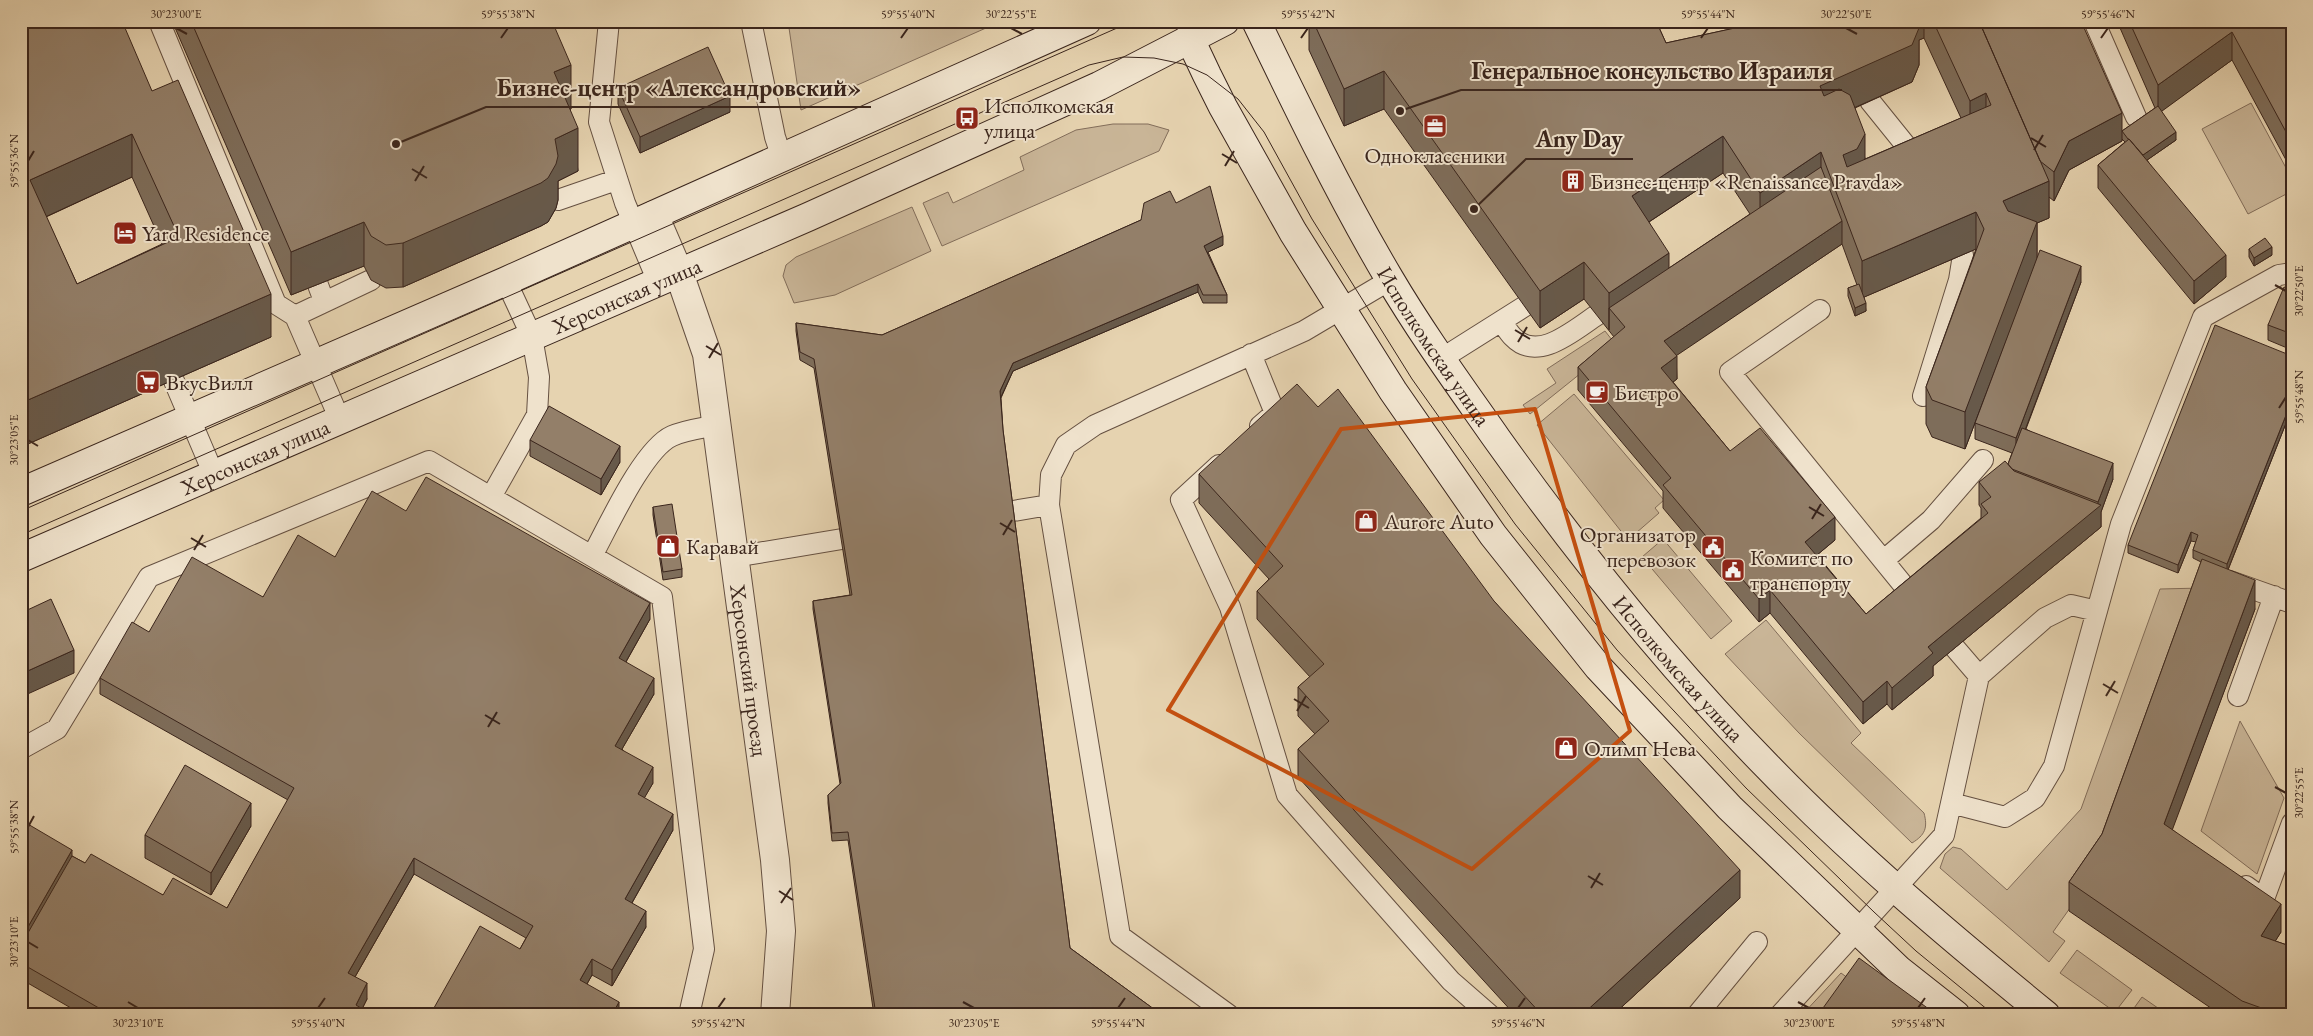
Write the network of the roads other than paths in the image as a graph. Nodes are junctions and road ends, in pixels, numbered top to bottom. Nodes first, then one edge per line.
1 (159, 21) edge
2 (609, 21) edge
3 (751, 21) edge
4 (1087, 21) edge
5 (1225, 21) edge
6 (1256, 21) edge
7 (2094, 21) edge
8 (1192, 30) edge
9 (1870, 101) edge
10 (2136, 117) dead end
11 (782, 158) junction
12 (1926, 170) edge
13 (616, 180) junction
14 (558, 200) edge
15 (644, 220) junction
16 (1963, 255) edge
17 (2292, 273) edge
18 (668, 278) junction
19 (371, 280) edge
20 (1390, 280) junction
21 (506, 281) junction
22 (1524, 306) edge
23 (1341, 310) junction
24 (1820, 310) dead end
25 (295, 316) junction
26 (1597, 316) edge
27 (1501, 321) junction
28 (532, 338) junction
29 (1251, 354) junction
30 (1441, 359) junction
31 (315, 364) junction
32 (174, 381) edge
33 (1922, 396) dead end
34 (191, 419) junction
35 (340, 420) junction
36 (717, 425) junction
37 (1983, 460) dead end
38 (214, 475) junction
39 (21, 492) edge
40 (491, 497) junction
41 (1049, 505) junction
42 (1012, 511) edge
43 (842, 539) edge
44 (592, 556) junction
45 (734, 557) junction
46 (21, 558) edge
47 (1884, 560) junction
48 (2216, 576) edge
49 (1913, 597) edge
50 (2283, 600) edge
51 (2097, 611) junction
52 (1955, 648) edge
53 (1980, 676) junction
54 (2238, 696) dead end
55 (21, 749) edge
56 (1951, 804) junction
57 (2292, 823) edge
58 (2232, 876) edge
59 (1895, 889) junction
60 (1858, 930) junction
61 (1757, 942) dead end
62 (689, 1015) edge
63 (775, 1015) edge
64 (1229, 1015) edge
65 (1490, 1015) edge
66 (1697, 1015) edge
67 (1780, 1015) edge
68 (1956, 1015) edge
69 (2046, 1015) edge

1 - 25 lane
2 - 13 lane
3 - 11 lane
4 - 11 street
5 - 8 street, Херсонская улица
6 - 20 street, Исполкомская улица
7 - 10 lane
8 - 18 street, Херсонская улица
8 - 23 street
9 - 12 lane
11 - 15 street
13 - 14 lane
13 - 15 lane
15 - 18 street, Херсонский проезд
15 - 21 street
16 - 33 lane
17 - 51 lane
18 - 28 street, Херсонская улица
18 - 36 street, Херсонский проезд
19 - 25 lane
20 - 23 lane
20 - 30 street, Исполкомская улица
21 - 28 lane
21 - 31 street
22 - 27 lane
23 - 29 lane
23 - 60 street
24 - 47 lane
25 - 31 lane
26 - 27 lane
27 - 30 lane
28 - 35 street, Херсонская улица
28 - 40 lane
29 - 41 lane
29 - 65 lane
30 - 59 street, Исполкомская улица
31 - 34 street
31 - 35 lane
32 - 34 lane
34 - 38 lane
34 - 39 street
35 - 38 street, Херсонская улица
36 - 44 lane
36 - 45 street, Херсонский проезд
37 - 47 lane
38 - 46 street, Херсонская улица
40 - 44 lane
40 - 55 lane
41 - 42 lane
41 - 64 lane
43 - 45 lane
44 - 62 lane
45 - 63 street, Херсонский проезд
47 - 49 lane
48 - 50 lane
50 - 54 lane
51 - 53 lane
51 - 56 lane
52 - 53 lane
53 - 56 lane
56 - 59 lane
57 - 58 lane
59 - 60 lane
59 - 69 street, Исполкомская улица
60 - 67 lane
60 - 68 street
61 - 66 lane

